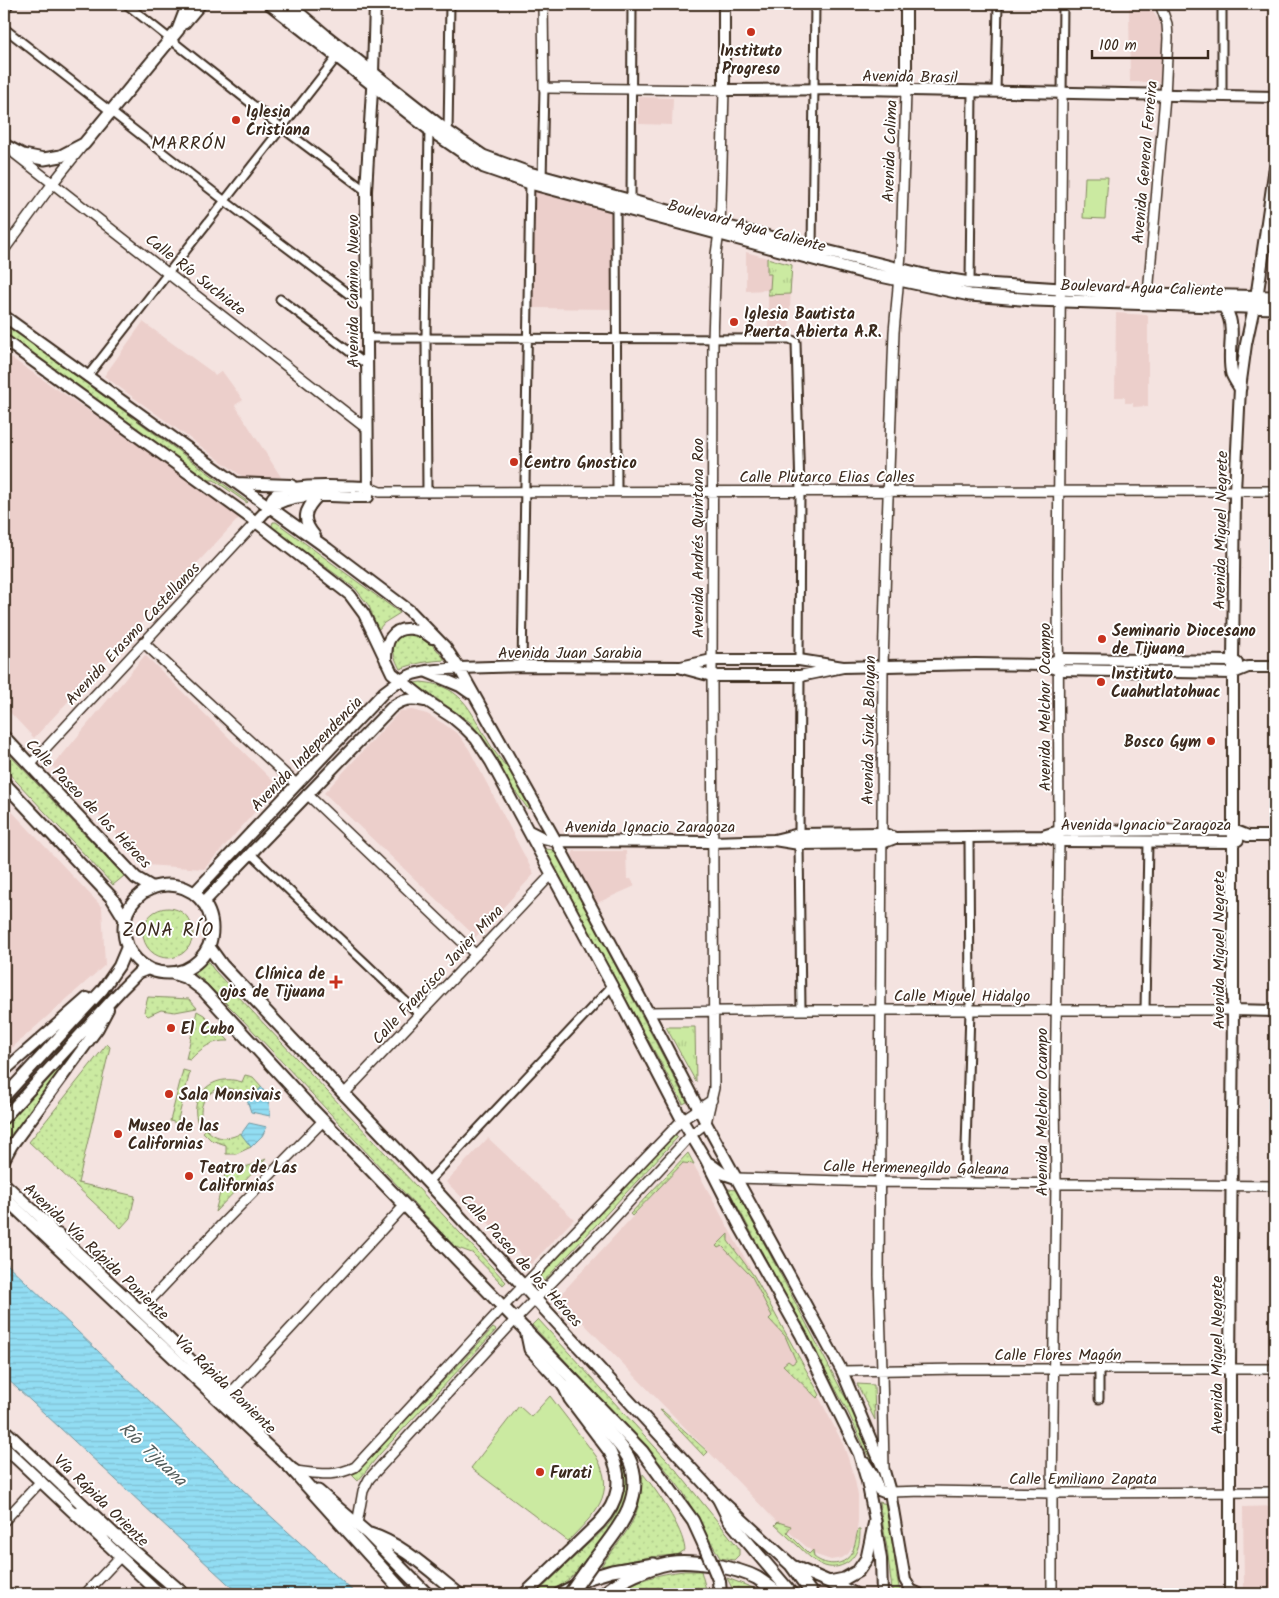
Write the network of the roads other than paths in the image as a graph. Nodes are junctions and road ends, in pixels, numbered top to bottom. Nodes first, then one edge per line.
1 (7, 4) edge
2 (126, 4) edge
3 (188, 4) edge
4 (200, 4) edge
5 (270, 4) edge
6 (288, 4) edge
7 (375, 4) edge
8 (450, 4) edge
9 (543, 4) edge
10 (632, 4) edge
11 (724, 4) edge
12 (816, 4) edge
13 (906, 4) edge
14 (998, 4) edge
15 (1063, 4) edge
16 (1160, 4) edge
17 (1222, 4) edge
18 (4, 8) edge
19 (4, 28) edge
20 (174, 34) junction
21 (337, 57) junction
22 (373, 79) junction
23 (544, 88) junction
24 (631, 90) junction
25 (724, 90) junction
26 (814, 90) junction
27 (906, 91) junction
28 (972, 92) junction
29 (996, 92) junction
30 (1062, 94) junction
31 (1165, 96) junction
32 (1222, 96) junction
33 (1275, 97) edge
34 (110, 111) junction
35 (429, 124) junction
36 (282, 128) junction
37 (448, 137) junction
38 (84, 144) junction
39 (6, 147) edge
40 (1275, 170) edge
41 (530, 178) junction
42 (542, 181) junction
43 (53, 183) junction
44 (366, 191) junction
45 (225, 201) junction
46 (631, 201) junction
47 (616, 202) junction
48 (719, 230) junction
49 (812, 248) junction
50 (4, 250) edge
51 (169, 273) junction
52 (898, 275) junction
53 (970, 283) junction
54 (1061, 294) junction
55 (1148, 294) junction
56 (1275, 297) edge
57 (280, 299) dead end
58 (1255, 302) junction
59 (1223, 306) junction
60 (367, 308) junction
61 (1275, 308) edge
62 (4, 316) edge
63 (367, 338) junction
64 (426, 338) junction
65 (527, 338) junction
66 (615, 339) junction
67 (713, 339) junction
68 (4, 340) edge
69 (367, 365) junction
70 (87, 377) junction
71 (1240, 388) junction
72 (367, 429) junction
73 (235, 483) junction
74 (307, 486) junction
75 (617, 491) junction
76 (887, 491) junction
77 (1060, 491) junction
78 (1235, 491) junction
79 (1275, 491) edge
80 (368, 492) junction
81 (427, 492) junction
82 (524, 492) junction
83 (712, 492) junction
84 (800, 492) junction
85 (318, 496) junction
86 (269, 508) junction
87 (256, 522) junction
88 (328, 549) junction
89 (143, 642) junction
90 (444, 648) junction
91 (1059, 659) junction
92 (712, 660) junction
93 (799, 660) junction
94 (386, 661) junction
95 (1232, 661) junction
96 (1045, 665) junction
97 (522, 666) junction
98 (883, 666) junction
99 (681, 667) junction
100 (843, 667) junction
101 (1248, 667) junction
102 (459, 668) junction
103 (1275, 668) edge
104 (1058, 670) junction
105 (426, 671) junction
106 (1232, 673) junction
107 (712, 676) junction
108 (800, 676) junction
109 (400, 680) junction
110 (473, 696) junction
111 (427, 701) junction
112 (4, 737) edge
113 (30, 765) junction
114 (4, 783) edge
115 (296, 784) junction
116 (307, 794) junction
117 (1233, 830) junction
118 (528, 831) junction
119 (1059, 836) junction
120 (1248, 836) junction
121 (1275, 836) edge
122 (968, 837) junction
123 (882, 838) junction
124 (799, 839) junction
125 (556, 841) junction
126 (712, 842) junction
127 (1148, 842) junction
128 (1233, 842) junction
129 (251, 854) junction
130 (552, 874) junction
131 (136, 878) junction
132 (153, 888) junction
133 (194, 894) junction
134 (114, 900) junction
135 (203, 903) junction
136 (125, 919) junction
137 (209, 947) junction
138 (127, 948) junction
139 (476, 954) junction
140 (148, 969) junction
141 (172, 973) junction
142 (612, 986) junction
143 (103, 989) junction
144 (116, 996) junction
145 (801, 1010) junction
146 (881, 1010) junction
147 (970, 1010) junction
148 (1145, 1010) junction
149 (1233, 1010) junction
150 (1057, 1011) junction
151 (1275, 1011) edge
152 (648, 1012) junction
153 (714, 1012) junction
154 (420, 1014) junction
155 (4, 1071) edge
156 (344, 1094) junction
157 (4, 1096) edge
158 (712, 1100) junction
159 (698, 1108) junction
160 (4, 1118) edge
161 (682, 1120) junction
162 (323, 1121) junction
163 (706, 1123) junction
164 (691, 1135) junction
165 (4, 1160) edge
166 (706, 1160) junction
167 (736, 1178) junction
168 (428, 1182) junction
169 (880, 1182) junction
170 (965, 1182) junction
171 (4, 1183) edge
172 (1056, 1184) junction
173 (1232, 1185) junction
174 (1275, 1186) edge
175 (4, 1197) edge
176 (404, 1206) junction
177 (44, 1220) junction
178 (89, 1277) junction
179 (523, 1287) junction
180 (535, 1300) junction
181 (503, 1307) junction
182 (140, 1311) junction
183 (515, 1320) junction
184 (526, 1330) junction
185 (1230, 1368) junction
186 (1054, 1369) junction
187 (1099, 1369) junction
188 (1275, 1369) edge
189 (882, 1370) junction
190 (842, 1371) junction
191 (564, 1386) junction
192 (228, 1397) junction
193 (1099, 1399) dead end
194 (4, 1430) edge
195 (4, 1447) edge
196 (859, 1454) junction
197 (294, 1471) junction
198 (884, 1471) junction
199 (41, 1481) junction
200 (890, 1492) junction
201 (1230, 1492) junction
202 (1275, 1492) edge
203 (1052, 1493) junction
204 (718, 1498) junction
205 (875, 1520) junction
206 (4, 1521) edge
207 (357, 1524) junction
208 (367, 1533) junction
209 (111, 1540) junction
210 (120, 1558) junction
211 (671, 1563) junction
212 (791, 1565) junction
213 (719, 1581) junction
214 (416, 1582) junction
215 (829, 1582) junction
216 (85, 1594) edge
217 (160, 1594) edge
218 (177, 1594) edge
219 (183, 1594) edge
220 (405, 1594) edge
221 (427, 1594) edge
222 (432, 1594) edge
223 (459, 1594) edge
224 (524, 1594) edge
225 (559, 1594) edge
226 (570, 1594) edge
227 (604, 1594) edge
228 (720, 1594) edge
229 (725, 1594) edge
230 (780, 1594) edge
231 (792, 1594) edge
232 (812, 1594) edge
233 (855, 1594) edge
234 (882, 1594) edge
235 (919, 1594) edge
236 (1052, 1594) edge
237 (1230, 1594) edge

1 - 18 main road
2 - 20 street
3 - 20 main road
4 - 20 main road
5 - 21 main road, Boulevard Agua Caliente
6 - 22 main road, Boulevard Agua Caliente
7 - 22 main road, Avenida Camino Nuevo
8 - 37 street
9 - 23 street
10 - 24 street
11 - 25 main road
12 - 26 street
13 - 27 main road, Avenida Colima
14 - 29 street
15 - 30 street
16 - 31 street, Avenida General Ferreira
17 - 32 street
19 - 34 street
20 - 34 main road
20 - 36 street
21 - 22 main road, Boulevard Agua Caliente
21 - 36 street
22 - 35 main road, Boulevard Agua Caliente
22 - 44 main road, Avenida Camino Nuevo
23 - 24 street, Avenida Brasil
23 - 42 street
24 - 25 street, Avenida Brasil
24 - 46 street
25 - 26 main road, Avenida Brasil
25 - 48 street, Avenida Andrés Quintana Roo
26 - 27 main road, Avenida Brasil
26 - 49 street
27 - 28 main road, Avenida Brasil
27 - 52 street, Avenida Colima
28 - 29 main road, Avenida Brasil
28 - 53 street
29 - 30 main road, Avenida Brasil
30 - 31 main road, Avenida Brasil
30 - 54 street, Avenida Melchor Ocampo
31 - 32 main road, Avenida Brasil
31 - 55 street, Avenida General Ferreira
32 - 33 main road, Avenida Brasil
34 - 38 main road
34 - 45 street
35 - 37 main road, Boulevard Agua Caliente
35 - 64 street
36 - 44 street
36 - 45 street
37 - 41 main road, Boulevard Agua Caliente
38 - 39 main road
38 - 43 street
39 - 43 street, Calle Río Suchiate
40 - 58 main road
41 - 42 main road, Boulevard Agua Caliente
41 - 65 street
42 - 47 main road, Boulevard Agua Caliente
43 - 50 street
43 - 51 street, Calle Río Suchiate
44 - 60 main road, Avenida Camino Nuevo
45 - 51 street
45 - 60 street
46 - 47 main road, Boulevard Agua Caliente
46 - 48 main road, Boulevard Agua Caliente
47 - 48 main road, Boulevard Agua Caliente
47 - 66 street
48 - 49 main road, Boulevard Agua Caliente
48 - 52 main road, Boulevard Agua Caliente
48 - 67 street, Avenida Andrés Quintana Roo
49 - 52 main road, Boulevard Agua Caliente
51 - 70 street
51 - 72 street, Calle Río Suchiate
52 - 53 main road, Boulevard Agua Caliente
52 - 54 main road, Boulevard Agua Caliente
52 - 76 street, Avenida Sirak Baloyan
53 - 54 main road, Boulevard Agua Caliente
54 - 55 main road, Boulevard Agua Caliente
54 - 59 main road, Boulevard Agua Caliente
54 - 77 street, Avenida Melchor Ocampo
55 - 58 main road, Boulevard Agua Caliente
56 - 58 main road, Boulevard Agua Caliente
57 - 69 street
58 - 59 main road, Boulevard Agua Caliente
58 - 61 main road, Boulevard Agua Caliente
58 - 71 main road, Avenida Miguel Negrete
59 - 71 main road
60 - 63 main road, Avenida Camino Nuevo
62 - 70 main road
63 - 64 street
63 - 69 main road, Avenida Camino Nuevo
64 - 65 street
64 - 81 street
65 - 66 street
65 - 82 street
66 - 67 street
66 - 75 street
67 - 83 street, Avenida Andrés Quintana Roo
67 - 84 street
68 - 87 main road
69 - 72 main road, Avenida Camino Nuevo
70 - 73 main road
71 - 78 main road, Avenida Miguel Negrete
72 - 80 main road, Avenida Camino Nuevo
73 - 74 main road
73 - 86 main road
74 - 80 main road, Calle Plutarco Elias Calles
74 - 86 main road, Calle Plutarco Elias Calles
75 - 82 street, Calle Plutarco Elias Calles
75 - 83 street, Calle Plutarco Elias Calles
76 - 77 street, Calle Plutarco Elias Calles
76 - 84 street, Calle Plutarco Elias Calles
76 - 98 street, Avenida Sirak Baloyan
77 - 78 street, Calle Plutarco Elias Calles
77 - 91 street, Avenida Melchor Ocampo
78 - 79 street, Calle Plutarco Elias Calles
78 - 95 main road, Avenida Miguel Negrete
80 - 81 street, Calle Plutarco Elias Calles
80 - 85 main road, Calle Plutarco Elias Calles
81 - 82 street, Calle Plutarco Elias Calles
82 - 97 street
83 - 84 street, Calle Plutarco Elias Calles
83 - 92 street, Avenida Andrés Quintana Roo
84 - 93 street
85 - 86 main road, Calle Plutarco Elias Calles
85 - 88 main road
86 - 87 main road
86 - 88 main road
87 - 89 street, Avenida Erasmo Castellanos
87 - 94 main road
88 - 90 main road
89 - 113 street, Avenida Erasmo Castellanos
89 - 115 street
90 - 94 main road
90 - 102 main road
91 - 95 main road, Avenida Juan Sarabia
91 - 96 main road, Avenida Juan Sarabia
91 - 104 street, Avenida Melchor Ocampo
92 - 93 main road, Avenida Juan Sarabia
92 - 99 main road, Avenida Juan Sarabia
92 - 107 street, Avenida Andrés Quintana Roo
93 - 100 main road, Avenida Juan Sarabia
94 - 109 main road
95 - 101 main road, Avenida Juan Sarabia
95 - 106 main road, Avenida Miguel Negrete
96 - 98 main road, Avenida Juan Sarabia
96 - 104 main road, Avenida Juan Sarabia
97 - 99 main road, Avenida Juan Sarabia
97 - 102 main road, Avenida Juan Sarabia
98 - 100 main road, Avenida Juan Sarabia
98 - 123 street, Avenida Sirak Baloyan
99 - 107 main road, Avenida Juan Sarabia
100 - 108 main road, Avenida Juan Sarabia
101 - 103 main road, Avenida Juan Sarabia
101 - 106 main road, Avenida Juan Sarabia
102 - 105 main road, Avenida Independencia
102 - 110 main road
104 - 106 main road, Avenida Juan Sarabia
104 - 119 street, Avenida Melchor Ocampo
105 - 109 main road, Avenida Independencia
105 - 110 main road
106 - 117 main road, Avenida Miguel Negrete
107 - 108 main road, Avenida Juan Sarabia
107 - 126 street, Avenida Andrés Quintana Roo
108 - 124 street
109 - 111 main road
109 - 115 main road, Avenida Independencia
110 - 125 main road
111 - 116 main road, Avenida Independencia
111 - 118 main road
112 - 113 main road, Calle Paseo de los Héroes
113 - 131 main road, Calle Paseo de los Héroes
114 - 134 main road
115 - 133 main road, Avenida Independencia
116 - 129 main road, Avenida Independencia
116 - 139 street
117 - 119 main road, Avenida Ignacio Zaragoza
117 - 120 main road, Avenida Ignacio Zaragoza
117 - 128 main road, Avenida Miguel Negrete
118 - 125 main road, Avenida Ignacio Zaragoza
118 - 130 main road
119 - 122 main road, Avenida Ignacio Zaragoza
119 - 127 main road, Avenida Ignacio Zaragoza
119 - 150 street, Avenida Melchor Ocampo
120 - 121 main road, Avenida Ignacio Zaragoza
120 - 128 main road, Avenida Ignacio Zaragoza
122 - 123 main road, Avenida Ignacio Zaragoza
122 - 147 street
123 - 124 main road, Avenida Ignacio Zaragoza
123 - 146 street, Avenida Sirak Baloyan
124 - 126 main road, Avenida Ignacio Zaragoza
124 - 145 street
125 - 126 main road, Avenida Ignacio Zaragoza
125 - 152 main road
126 - 153 street, Avenida Andrés Quintana Roo
127 - 128 main road, Avenida Ignacio Zaragoza
127 - 148 street
128 - 149 main road, Avenida Miguel Negrete
129 - 135 main road, Avenida Independencia
129 - 154 street
130 - 139 street, Calle Francisco Javier Mina
130 - 142 main road
131 - 132 main road, Calle Paseo de los Héroes
131 - 134 main road
132 - 133 main road
132 - 136 main road
133 - 135 main road
134 - 136 main road
135 - 137 main road
136 - 138 main road
137 - 141 main road
137 - 156 main road, Calle Paseo de los Héroes
138 - 140 main road
138 - 143 main road
139 - 154 street, Calle Francisco Javier Mina
140 - 141 main road
140 - 144 main road
141 - 162 main road
142 - 161 main road
142 - 168 street
143 - 155 main road
143 - 157 main road
144 - 160 main road
144 - 165 main road
145 - 146 street, Calle Miguel Hidalgo
145 - 153 street, Calle Miguel Hidalgo
146 - 147 street, Calle Miguel Hidalgo
146 - 169 street, Avenida Sirak Baloyan
147 - 150 street, Calle Miguel Hidalgo
147 - 170 street
148 - 149 street, Calle Miguel Hidalgo
148 - 150 street, Calle Miguel Hidalgo
149 - 151 main road, Calle Miguel Hidalgo
149 - 173 main road, Avenida Miguel Negrete
150 - 172 street, Avenida Melchor Ocampo
152 - 153 street, Calle Miguel Hidalgo
152 - 159 main road
153 - 158 street, Avenida Andrés Quintana Roo
154 - 156 street, Calle Francisco Javier Mina
156 - 168 main road, Calle Paseo de los Héroes
158 - 159 street
158 - 163 street, Avenida Andrés Quintana Roo
159 - 161 street
159 - 163 main road
161 - 164 main road
161 - 179 street
162 - 176 main road
162 - 182 street
163 - 164 street
163 - 167 main road
164 - 166 main road
164 - 180 street
166 - 167 main road
166 - 196 main road
167 - 169 street, Calle Hermenegildo Galeana
167 - 190 main road
168 - 179 main road, Calle Paseo de los Héroes
169 - 170 street, Calle Hermenegildo Galeana
169 - 189 street, Avenida Sirak Baloyan
170 - 172 street, Calle Hermenegildo Galeana
171 - 177 main road, Avenida Vía Rápida Poniente
172 - 173 street, Calle Hermenegildo Galeana
172 - 186 street, Avenida Melchor Ocampo
173 - 174 street, Calle Hermenegildo Galeana
173 - 185 main road, Avenida Miguel Negrete
175 - 178 main road, Vía Rápida Poniente
176 - 181 main road
176 - 192 street
177 - 178 main road
177 - 182 main road, Avenida Vía Rápida Poniente
178 - 197 main road, Vía Rápida Poniente
179 - 180 main road, Calle Paseo de los Héroes
179 - 181 street
180 - 183 street
180 - 204 main road, Calle Paseo de los Héroes
181 - 183 main road
181 - 197 street
182 - 192 main road, Avenida Vía Rápida Poniente
183 - 184 main road
183 - 207 street
184 - 191 main road
184 - 213 main road, bridge
185 - 187 street, Calle Flores Magón
185 - 188 street, Calle Flores Magón
185 - 201 main road, Avenida Miguel Negrete
186 - 187 street, Calle Flores Magón
186 - 189 street, Calle Flores Magón
186 - 203 street, Avenida Melchor Ocampo
187 - 193 street
189 - 190 street, Calle Flores Magón
189 - 198 street, Avenida Sirak Baloyan
190 - 198 main road
191 - 224 main road
191 - 226 highway, bridge
192 - 197 main road, Avenida Vía Rápida Poniente
194 - 209 main road, Vía Rápida Oriente
195 - 199 main road
196 - 200 main road
196 - 205 main road
197 - 207 main road, Vía Rápida Poniente
197 - 220 highway
198 - 200 main road
199 - 206 street
199 - 209 main road
200 - 203 street, Calle Emiliano Zapata
200 - 235 main road
201 - 202 street, Calle Emiliano Zapata
201 - 203 street, Calle Emiliano Zapata
201 - 237 main road, Avenida Miguel Negrete
203 - 236 street, Avenida Melchor Ocampo
204 - 212 main road, Calle Paseo de los Héroes
204 - 231 main road
205 - 215 main road
205 - 234 main road
207 - 208 main road, Vía Rápida Poniente
208 - 214 main road, Vía Rápida Poniente
208 - 223 main road
209 - 210 main road
209 - 218 main road, Vía Rápida Oriente
209 - 219 highway
210 - 216 street
210 - 217 main road
211 - 225 main road
211 - 227 highway
211 - 230 highway
212 - 215 main road
212 - 232 main road, Calle Paseo de los Héroes
213 - 228 highway
213 - 229 main road
214 - 221 main road, Vía Rápida Poniente
214 - 222 main road
215 - 233 main road

